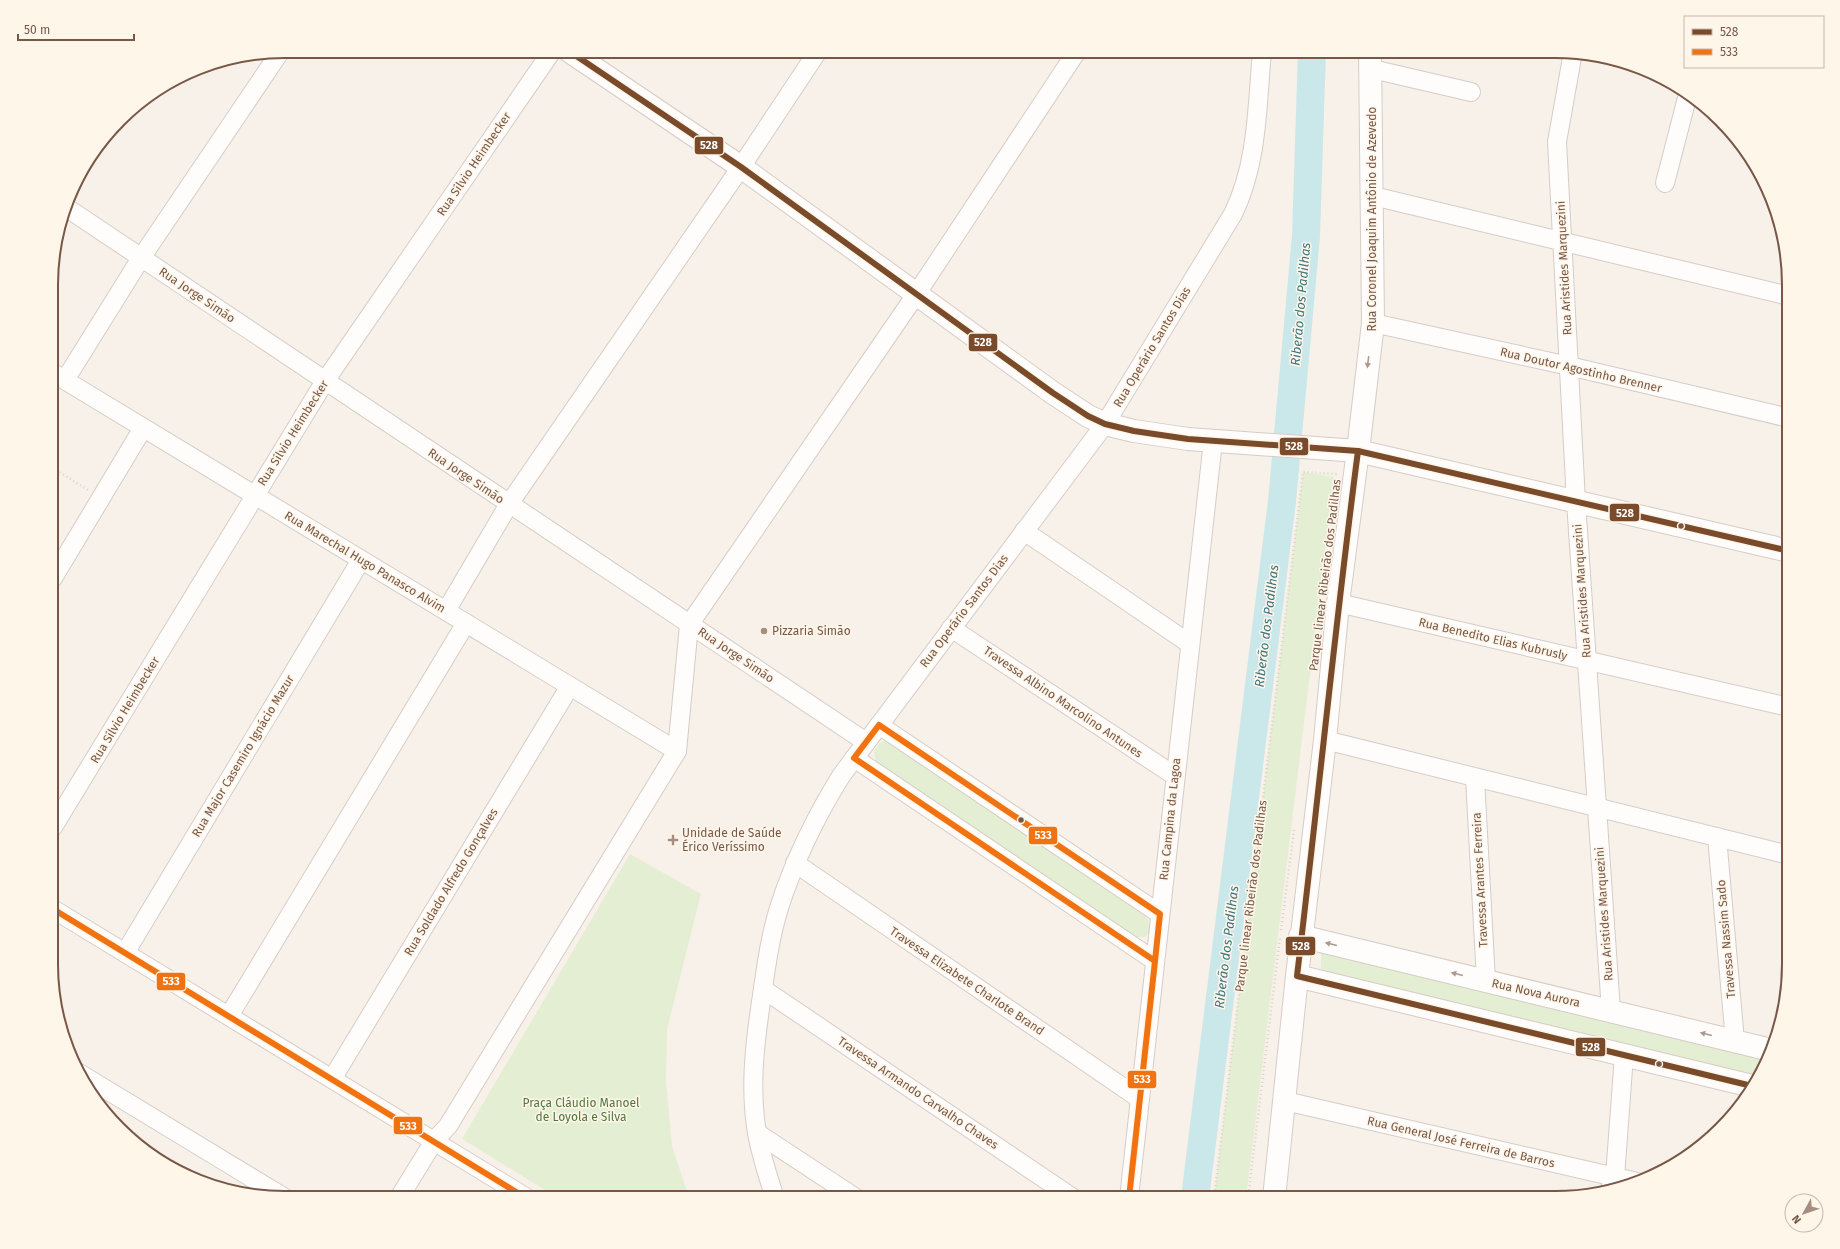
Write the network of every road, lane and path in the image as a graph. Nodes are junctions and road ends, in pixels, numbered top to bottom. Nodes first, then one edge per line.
1 (276, 58) edge
2 (547, 58) edge
3 (579, 58) edge
4 (813, 58) edge
5 (1072, 58) edge
6 (1261, 58) edge
7 (1572, 58) edge
8 (1371, 60) edge
9 (1471, 92) dead end
10 (1686, 100) edge
11 (741, 167) junction
12 (1665, 183) dead end
13 (1373, 196) junction
14 (71, 210) edge
15 (1562, 241) junction
16 (141, 258) junction
17 (917, 293) junction
18 (1782, 295) edge
19 (1373, 324) junction
20 (1569, 366) junction
21 (59, 377) edge
22 (325, 381) junction
23 (1782, 417) edge
24 (1105, 424) junction
25 (143, 428) junction
26 (1213, 441) junction
27 (1358, 451) junction
28 (1386, 458) junction
29 (58, 471) edge
30 (1347, 478) junction
31 (88, 490) dead end
32 (255, 495) junction
33 (1576, 502) junction
34 (509, 504) junction
35 (1024, 531) junction
36 (1782, 550) edge
37 (362, 560) junction
38 (58, 570) edge
39 (1338, 603) junction
40 (446, 611) junction
41 (466, 623) junction
42 (690, 625) junction
43 (951, 628) junction
44 (1190, 644) junction
45 (1587, 660) junction
46 (570, 686) junction
47 (1782, 706) edge
48 (878, 725) junction
49 (1325, 740) junction
50 (866, 742) junction
51 (677, 751) junction
52 (854, 758) junction
53 (1175, 776) junction
54 (1475, 778) junction
55 (1597, 807) junction
56 (58, 819) edge
57 (1294, 828) dead end
58 (1717, 837) junction
59 (1782, 853) edge
60 (795, 863) junction
61 (58, 912) edge
62 (1160, 914) junction
63 (1300, 936) junction
64 (125, 953) junction
65 (1155, 961) junction
66 (1296, 976) junction
67 (1486, 981) junction
68 (763, 989) junction
69 (1611, 1011) junction
70 (229, 1016) junction
71 (1735, 1041) junction
72 (1766, 1049) edge
73 (1624, 1055) junction
74 (88, 1078) edge
75 (332, 1079) junction
76 (1747, 1085) edge
77 (1140, 1099) junction
78 (1285, 1101) junction
79 (757, 1133) junction
80 (434, 1141) junction
81 (1612, 1184) edge
82 (274, 1191) edge
83 (403, 1191) edge
84 (516, 1191) edge
85 (773, 1191) edge
86 (845, 1191) edge
87 (1062, 1191) edge
88 (1130, 1191) edge
89 (1215, 1191) edge
90 (1249, 1191) edge
91 (1275, 1191) edge

1 - 16 street
2 - 22 street, Rua Sílvio Heimbecker
3 - 11 main road
4 - 11 street
5 - 17 street
6 - 24 street, Rua Operário Santos Dias
7 - 15 street, Rua Aristides Marquezini
8 - 9 street
8 - 13 main road, Rua Coronel Joaquim Antônio de Azevedo
10 - 12 street
11 - 17 main road
11 - 34 street
13 - 15 street
13 - 19 main road, Rua Coronel Joaquim Antônio de Azevedo
14 - 16 street, Rua Jorge Simão
15 - 18 street
15 - 20 street, Rua Aristides Marquezini
16 - 21 street
16 - 22 street, Rua Jorge Simão
17 - 24 main road
17 - 42 street
19 - 20 street, Rua Doutor Agostinho Brenner
19 -> 27 main road, Rua Coronel Joaquim Antônio de Azevedo
20 - 23 street, Rua Doutor Agostinho Brenner
20 - 33 street, Rua Aristides Marquezini
21 - 25 street, Rua Marechal Hugo Panasco Alvim
22 - 32 street, Rua Sílvio Heimbecker
22 - 34 street, Rua Jorge Simão
24 - 26 main road
24 - 35 street, Rua Operário Santos Dias
25 - 32 street, Rua Marechal Hugo Panasco Alvim
25 - 38 street
26 - 27 main road
26 - 44 street, Rua Campina da Lagoa
27 - 28 main road
27 - 30 main road, Rua Coronel Joaquim Antônio de Azevedo
28 - 30 main road
28 - 33 main road
29 - 31 path
30 - 39 main road, Rua Coronel Joaquim Antônio de Azevedo
30 - 89 path, Parque linear Ribeirão dos Padilhas
32 - 37 street, Rua Marechal Hugo Panasco Alvim
32 - 56 street, Rua Sílvio Heimbecker
33 - 36 main road
33 - 45 street, Rua Aristides Marquezini
34 - 40 street
34 - 42 street, Rua Jorge Simão
35 - 43 street, Rua Operário Santos Dias
35 - 44 street
37 - 40 street, Rua Marechal Hugo Panasco Alvim
37 - 64 street, Rua Major Casemiro Ignácio Mazur
39 - 45 street, Rua Benedito Elias Kubrusly
39 - 49 main road, Rua Coronel Joaquim Antônio de Azevedo
40 - 41 street, Rua Marechal Hugo Panasco Alvim
41 - 46 street, Rua Marechal Hugo Panasco Alvim
41 - 70 street
42 - 50 street, Rua Jorge Simão
42 - 51 street
43 - 48 street, Rua Operário Santos Dias
43 - 53 street, Travessa Albino Marcolino Antunes
44 - 53 street, Rua Campina da Lagoa
45 - 47 street, Rua Benedito Elias Kubrusly
45 - 55 street, Rua Aristides Marquezini
46 - 51 street, Rua Marechal Hugo Panasco Alvim
46 - 75 street, Rua Soldado Alfredo Gonçalves
48 - 50 street, Rua Operário Santos Dias
48 - 62 street
49 - 54 street
49 - 63 main road, Rua Coronel Joaquim Antônio de Azevedo
50 - 52 street, Rua Operário Santos Dias
51 - 80 street
52 - 60 street, Rua Operário Santos Dias
52 - 65 street
53 - 62 street, Rua Campina da Lagoa
54 - 55 street
54 - 67 street, Travessa Arantes Ferreira
55 - 58 street
55 - 69 street, Rua Aristides Marquezini
57 - 90 path
58 - 59 street
58 - 71 street, Travessa Nassim Sado
60 - 68 street, Rua Operário Santos Dias
60 - 77 street, Travessa Elizabete Charlote Brand
61 - 64 street
62 - 65 street, Rua Campina da Lagoa
63 - 66 main road, Rua Coronel Joaquim Antônio de Azevedo
67 -> 63 main road, Rua Nova Aurora
64 - 70 street
65 - 77 street, Rua Campina da Lagoa
66 - 73 main road
66 - 78 main road, Rua Coronel Joaquim Antônio de Azevedo
67 - 69 main road, Rua Nova Aurora
68 - 79 street, Rua Operário Santos Dias
68 - 87 street, Travessa Armando Carvalho Chaves
71 -> 69 main road, Rua Nova Aurora
70 - 75 street
71 - 72 main road, Rua Nova Aurora
73 - 76 main road
73 - 81 street
74 - 82 street
75 - 80 street
77 - 88 street, Rua Campina da Lagoa
78 - 81 street, Rua General José Ferreira de Barros
78 - 91 main road, Rua Coronel Joaquim Antônio de Azevedo
79 - 85 street, Rua Operário Santos Dias
79 - 86 street
80 - 83 street
80 - 84 street

